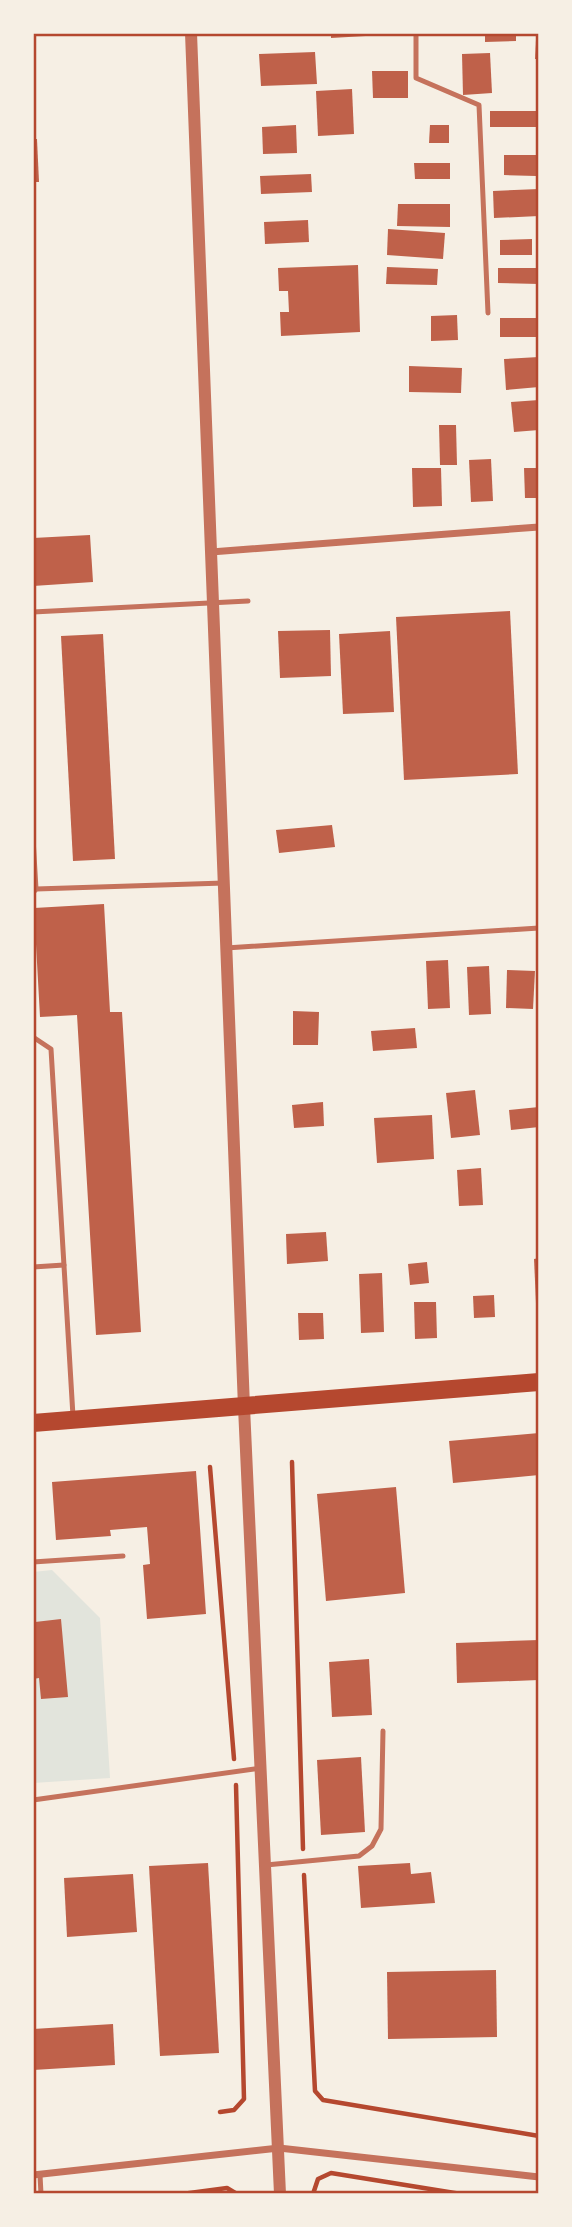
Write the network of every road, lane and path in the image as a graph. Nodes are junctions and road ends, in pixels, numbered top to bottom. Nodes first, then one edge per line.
1 (191, 33) edge
2 (416, 33) edge
3 (488, 313) dead end
4 (539, 527) edge
5 (211, 552) junction
6 (248, 601) dead end
7 (214, 604) junction
8 (33, 612) edge
9 (33, 838) edge
10 (224, 883) junction
11 (34, 891) edge
12 (539, 928) edge
13 (226, 948) junction
14 (33, 1037) edge
15 (64, 1265) junction
16 (33, 1267) edge
17 (539, 1382) edge
18 (244, 1407) junction
19 (73, 1419) junction
20 (33, 1423) edge
21 (292, 1462) dead end
22 (123, 1556) dead end
23 (33, 1562) edge
24 (383, 1731) dead end
25 (261, 1768) junction
26 (33, 1800) edge
27 (304, 1861) junction
28 (265, 1865) junction
29 (244, 2099) dead end
30 (220, 2112) dead end
31 (539, 2136) edge
32 (279, 2148) junction
33 (37, 2175) edge
34 (539, 2177) edge
35 (41, 2194) edge
36 (182, 2194) edge
37 (237, 2194) edge
38 (280, 2194) edge
39 (313, 2194) edge
40 (461, 2194) edge

1 - 5 street
2 - 3 lane
4 - 5 street
5 - 7 street
6 - 7 lane
7 - 8 lane
7 - 10 street
9 - 11 lane
10 - 11 lane
10 - 13 street
12 - 13 lane
13 - 18 street
14 - 15 lane
15 - 16 lane
15 - 19 lane
17 - 18 main road
18 - 19 main road
18 - 25 street
19 - 20 main road
21 - 27 path
22 - 23 lane
24 - 27 lane
25 - 26 lane
25 - 28 street
27 - 28 lane
27 - 31 path
28 - 32 street
29 - 30 path
32 - 33 street
32 - 34 street
32 - 38 street
33 - 35 lane
36 - 37 path
39 - 40 path

